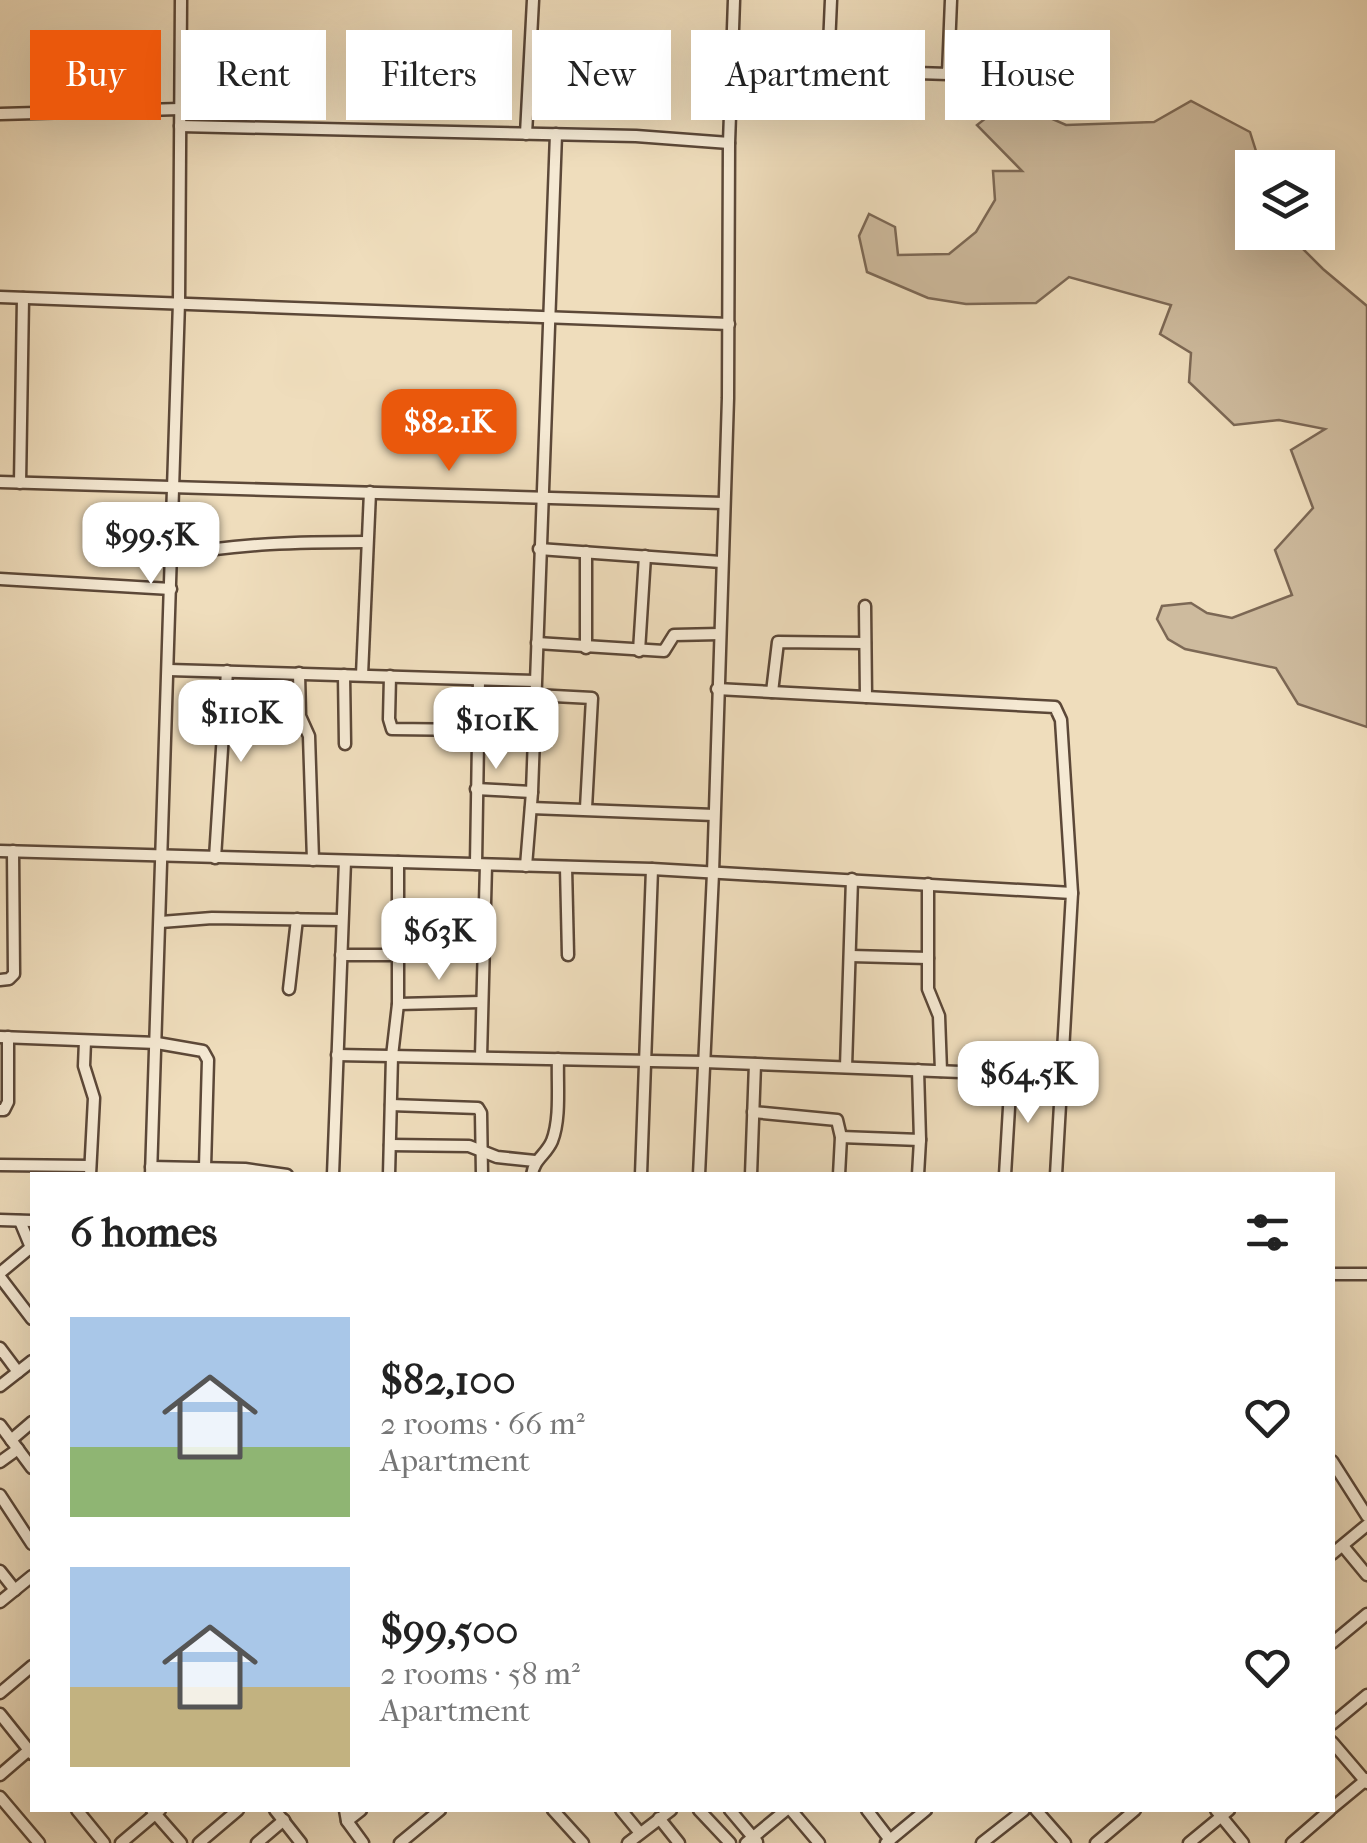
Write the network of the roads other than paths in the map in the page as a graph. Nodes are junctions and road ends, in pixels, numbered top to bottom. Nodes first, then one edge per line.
1 (180, 0) edge
2 (533, 0) edge
3 (734, 0) edge
4 (831, 0) edge
5 (951, 0) edge
6 (733, 30) edge
7 (830, 30) edge
8 (925, 73) edge
9 (180, 109) junction
10 (0, 114) edge
11 (730, 120) edge
12 (180, 126) junction
13 (526, 134) junction
14 (556, 134) junction
15 (729, 143) junction
16 (0, 298) edge
17 (23, 298) junction
18 (179, 302) junction
19 (550, 317) junction
20 (729, 324) junction
21 (0, 482) edge
22 (20, 483) junction
23 (174, 487) junction
24 (370, 492) junction
25 (541, 497) junction
26 (724, 503) junction
27 (367, 542) junction
28 (539, 549) junction
29 (586, 552) junction
30 (172, 556) junction
31 (645, 556) junction
32 (721, 562) junction
33 (0, 579) edge
34 (171, 589) junction
35 (865, 606) dead end
36 (720, 634) junction
37 (536, 643) junction
38 (865, 643) junction
39 (586, 648) junction
40 (639, 651) junction
41 (169, 670) junction
42 (228, 670) junction
43 (299, 673) junction
44 (344, 675) junction
45 (362, 676) junction
46 (390, 676) junction
47 (479, 680) junction
48 (535, 682) junction
49 (717, 689) junction
50 (772, 692) junction
51 (535, 695) junction
52 (866, 697) junction
53 (476, 730) junction
54 (345, 744) dead end
55 (476, 789) junction
56 (532, 792) junction
57 (531, 808) junction
58 (586, 808) junction
59 (714, 815) junction
60 (0, 850) edge
61 (13, 851) junction
62 (164, 857) junction
63 (215, 858) junction
64 (313, 860) junction
65 (345, 861) junction
66 (398, 862) junction
67 (481, 864) junction
68 (526, 866) junction
69 (566, 867) junction
70 (652, 869) junction
71 (714, 873) junction
72 (852, 880) junction
73 (928, 884) junction
74 (1072, 893) junction
75 (398, 918) junction
76 (298, 919) junction
77 (342, 920) junction
78 (486, 921) junction
79 (162, 922) junction
80 (341, 955) junction
81 (396, 955) junction
82 (568, 955) dead end
83 (850, 956) junction
84 (928, 958) junction
85 (0, 980) edge
86 (289, 989) dead end
87 (481, 1002) junction
88 (398, 1004) junction
89 (4, 1037) edge
90 (85, 1041) junction
91 (157, 1043) junction
92 (337, 1054) junction
93 (392, 1056) junction
94 (480, 1057) junction
95 (558, 1059) junction
96 (648, 1061) junction
97 (704, 1062) junction
98 (755, 1064) junction
99 (846, 1067) junction
100 (918, 1070) junction
101 (941, 1071) junction
102 (1010, 1074) junction
103 (1062, 1076) junction
104 (391, 1105) junction
105 (0, 1110) edge
106 (753, 1112) junction
107 (841, 1137) junction
108 (920, 1140) junction
109 (390, 1145) junction
110 (482, 1149) junction
111 (535, 1160) junction
112 (0, 1165) edge
113 (205, 1167) junction
114 (90, 1171) edge
115 (151, 1171) edge
116 (256, 1172) edge
117 (333, 1172) edge
118 (389, 1172) edge
119 (482, 1172) edge
120 (533, 1172) edge
121 (641, 1172) edge
122 (698, 1172) edge
123 (751, 1172) edge
124 (839, 1172) edge
125 (918, 1172) edge
126 (1005, 1172) edge
127 (1056, 1172) edge
128 (0, 1220) edge
129 (26, 1221) edge
130 (30, 1251) edge
131 (1335, 1274) edge
132 (1367, 1274) edge
133 (0, 1275) edge
134 (30, 1316) edge
135 (0, 1348) edge
136 (30, 1363) edge
137 (18, 1372) junction
138 (0, 1386) edge
139 (0, 1425) edge
140 (30, 1425) edge
141 (15, 1444) junction
142 (0, 1462) edge
143 (30, 1465) edge
144 (1335, 1466) edge
145 (0, 1495) edge
146 (1367, 1516) edge
147 (1367, 1525) edge
148 (30, 1541) edge
149 (1343, 1546) junction
150 (1335, 1552) edge
151 (0, 1571) edge
152 (1367, 1575) edge
153 (30, 1578) edge
154 (14, 1590) junction
155 (0, 1602) edge
156 (1367, 1614) edge
157 (1335, 1641) edge
158 (30, 1670) edge
159 (0, 1693) edge
160 (1367, 1696) edge
161 (0, 1714) edge
162 (1335, 1722) edge
163 (1335, 1745) edge
164 (30, 1751) edge
165 (30, 1753) edge
166 (0, 1775) edge
167 (1366, 1781) edge
168 (0, 1797) edge
169 (1335, 1807) edge
170 (78, 1812) edge
171 (155, 1812) edge
172 (157, 1812) edge
173 (236, 1812) edge
174 (438, 1812) edge
175 (555, 1812) edge
176 (623, 1812) edge
177 (668, 1812) edge
178 (701, 1812) edge
179 (731, 1812) edge
180 (786, 1812) edge
181 (790, 1812) edge
182 (867, 1812) edge
183 (924, 1812) edge
184 (1021, 1812) edge
185 (1038, 1812) edge
186 (1133, 1812) edge
187 (1222, 1812) edge
188 (1328, 1812) edge
189 (280, 1813) edge
190 (346, 1816) edge
191 (659, 1818) junction
192 (640, 1833) junction
193 (752, 1841) edge
194 (888, 1841) edge
195 (100, 1842) edge
196 (39, 1843) edge
197 (121, 1843) edge
198 (180, 1843) edge
199 (199, 1843) edge
200 (257, 1843) edge
201 (301, 1843) edge
202 (363, 1843) edge
203 (400, 1843) edge
204 (582, 1843) edge
205 (628, 1843) edge
206 (680, 1843) edge
207 (730, 1843) edge
208 (819, 1843) edge
209 (982, 1843) edge
210 (1065, 1843) edge
211 (1096, 1843) edge
212 (1189, 1843) edge
213 (1243, 1843) edge
214 (1292, 1843) edge

1 - 9 street
2 - 13 street
3 - 6 street
4 - 7 street
5 - 8 street
9 - 10 street
9 - 12 street
11 - 15 street
12 - 13 street
12 - 18 street
13 - 14 street
14 - 15 street
14 - 19 street
15 - 20 street
16 - 17 street
17 - 18 street
17 - 22 street
18 - 19 street
18 - 23 street
19 - 20 street
19 - 25 street
20 - 26 street
21 - 22 street
22 - 23 street
23 - 24 street
23 - 30 street
24 - 25 street
24 - 27 street
25 - 26 street
25 - 28 street
26 - 32 street
27 - 30 street
27 - 45 street
28 - 29 street
28 - 37 street
29 - 31 street
29 - 39 street
30 - 34 street
31 - 32 street
31 - 40 street
32 - 36 street
33 - 34 street
34 - 41 street
35 - 38 street
36 - 40 street
36 - 49 street
37 - 39 street
37 - 48 street
38 - 50 street
38 - 52 street
39 - 40 street
41 - 42 street
41 - 62 street
42 - 43 street
42 - 63 street
43 - 44 street
43 - 64 street
44 - 45 street
44 - 54 street
45 - 46 street
46 - 47 street
46 - 53 street
47 - 48 street
47 - 53 street
48 - 51 street
49 - 50 street
49 - 59 street
50 - 52 street
51 - 56 street
51 - 58 street
52 - 74 street
53 - 55 street
55 - 56 street
55 - 67 street
56 - 57 street
57 - 58 street
57 - 68 street
58 - 59 street
59 - 71 street
60 - 61 street
61 - 62 street
61 - 85 street
62 - 63 street
62 - 79 street
63 - 64 street
64 - 65 street
65 - 66 street
65 - 77 street
66 - 67 street
66 - 75 street
67 - 68 street
67 - 78 street
68 - 69 street
69 - 70 street
69 - 82 street
70 - 71 street
70 - 96 street
71 - 72 street
71 - 97 street
72 - 73 street
72 - 83 street
73 - 74 street
73 - 84 street
74 - 103 street
75 - 78 street
75 - 81 street
76 - 77 street
76 - 79 street
76 - 86 street
77 - 80 street
78 - 87 street
79 - 91 street
80 - 81 street
80 - 92 street
81 - 88 street
83 - 84 street
83 - 99 street
84 - 101 street
87 - 88 street
87 - 94 street
88 - 93 street
89 - 90 street
89 - 105 street
90 - 91 street
90 - 114 street
91 - 113 street
91 - 115 street
92 - 93 street
92 - 117 street
93 - 94 street
93 - 104 street
94 - 95 street
95 - 96 street
95 - 111 street
96 - 97 street
96 - 121 street
97 - 98 street
97 - 122 street
98 - 99 street
98 - 106 street
99 - 100 street
100 - 101 street
100 - 108 street
101 - 102 street
102 - 103 street
102 - 126 street
103 - 127 street
104 - 109 street
104 - 110 street
106 - 107 street
106 - 123 street
107 - 108 street
107 - 124 street
108 - 125 street
109 - 110 street
109 - 118 street
110 - 111 street
110 - 119 street
111 - 120 street
112 - 114 street
113 - 115 street
113 - 116 street
128 - 129 street
130 - 133 street
131 - 132 street
133 - 134 street
135 - 137 street
136 - 137 street
137 - 138 street
139 - 141 street
140 - 141 street
141 - 142 street
141 - 143 street
144 - 146 street
145 - 148 street
147 - 149 street
149 - 150 street
149 - 152 street
151 - 154 street
153 - 154 street
154 - 155 street
156 - 157 street
158 - 159 street
160 - 162 street
161 - 164 street
163 - 167 street
165 - 166 street
167 - 169 street
168 - 196 street
170 - 195 street
171 - 197 street
172 - 198 street
173 - 199 street
174 - 203 street
175 - 204 street
176 - 192 street
177 - 191 street
178 - 207 street
179 - 193 street
180 - 193 street
181 - 208 street
182 - 194 street
183 - 194 street
184 - 209 street
185 - 210 street
186 - 211 street
187 - 212 street
187 - 213 street
188 - 214 street
189 - 200 street
189 - 201 street
190 - 202 street
191 - 192 street
191 - 206 street
192 - 205 street

